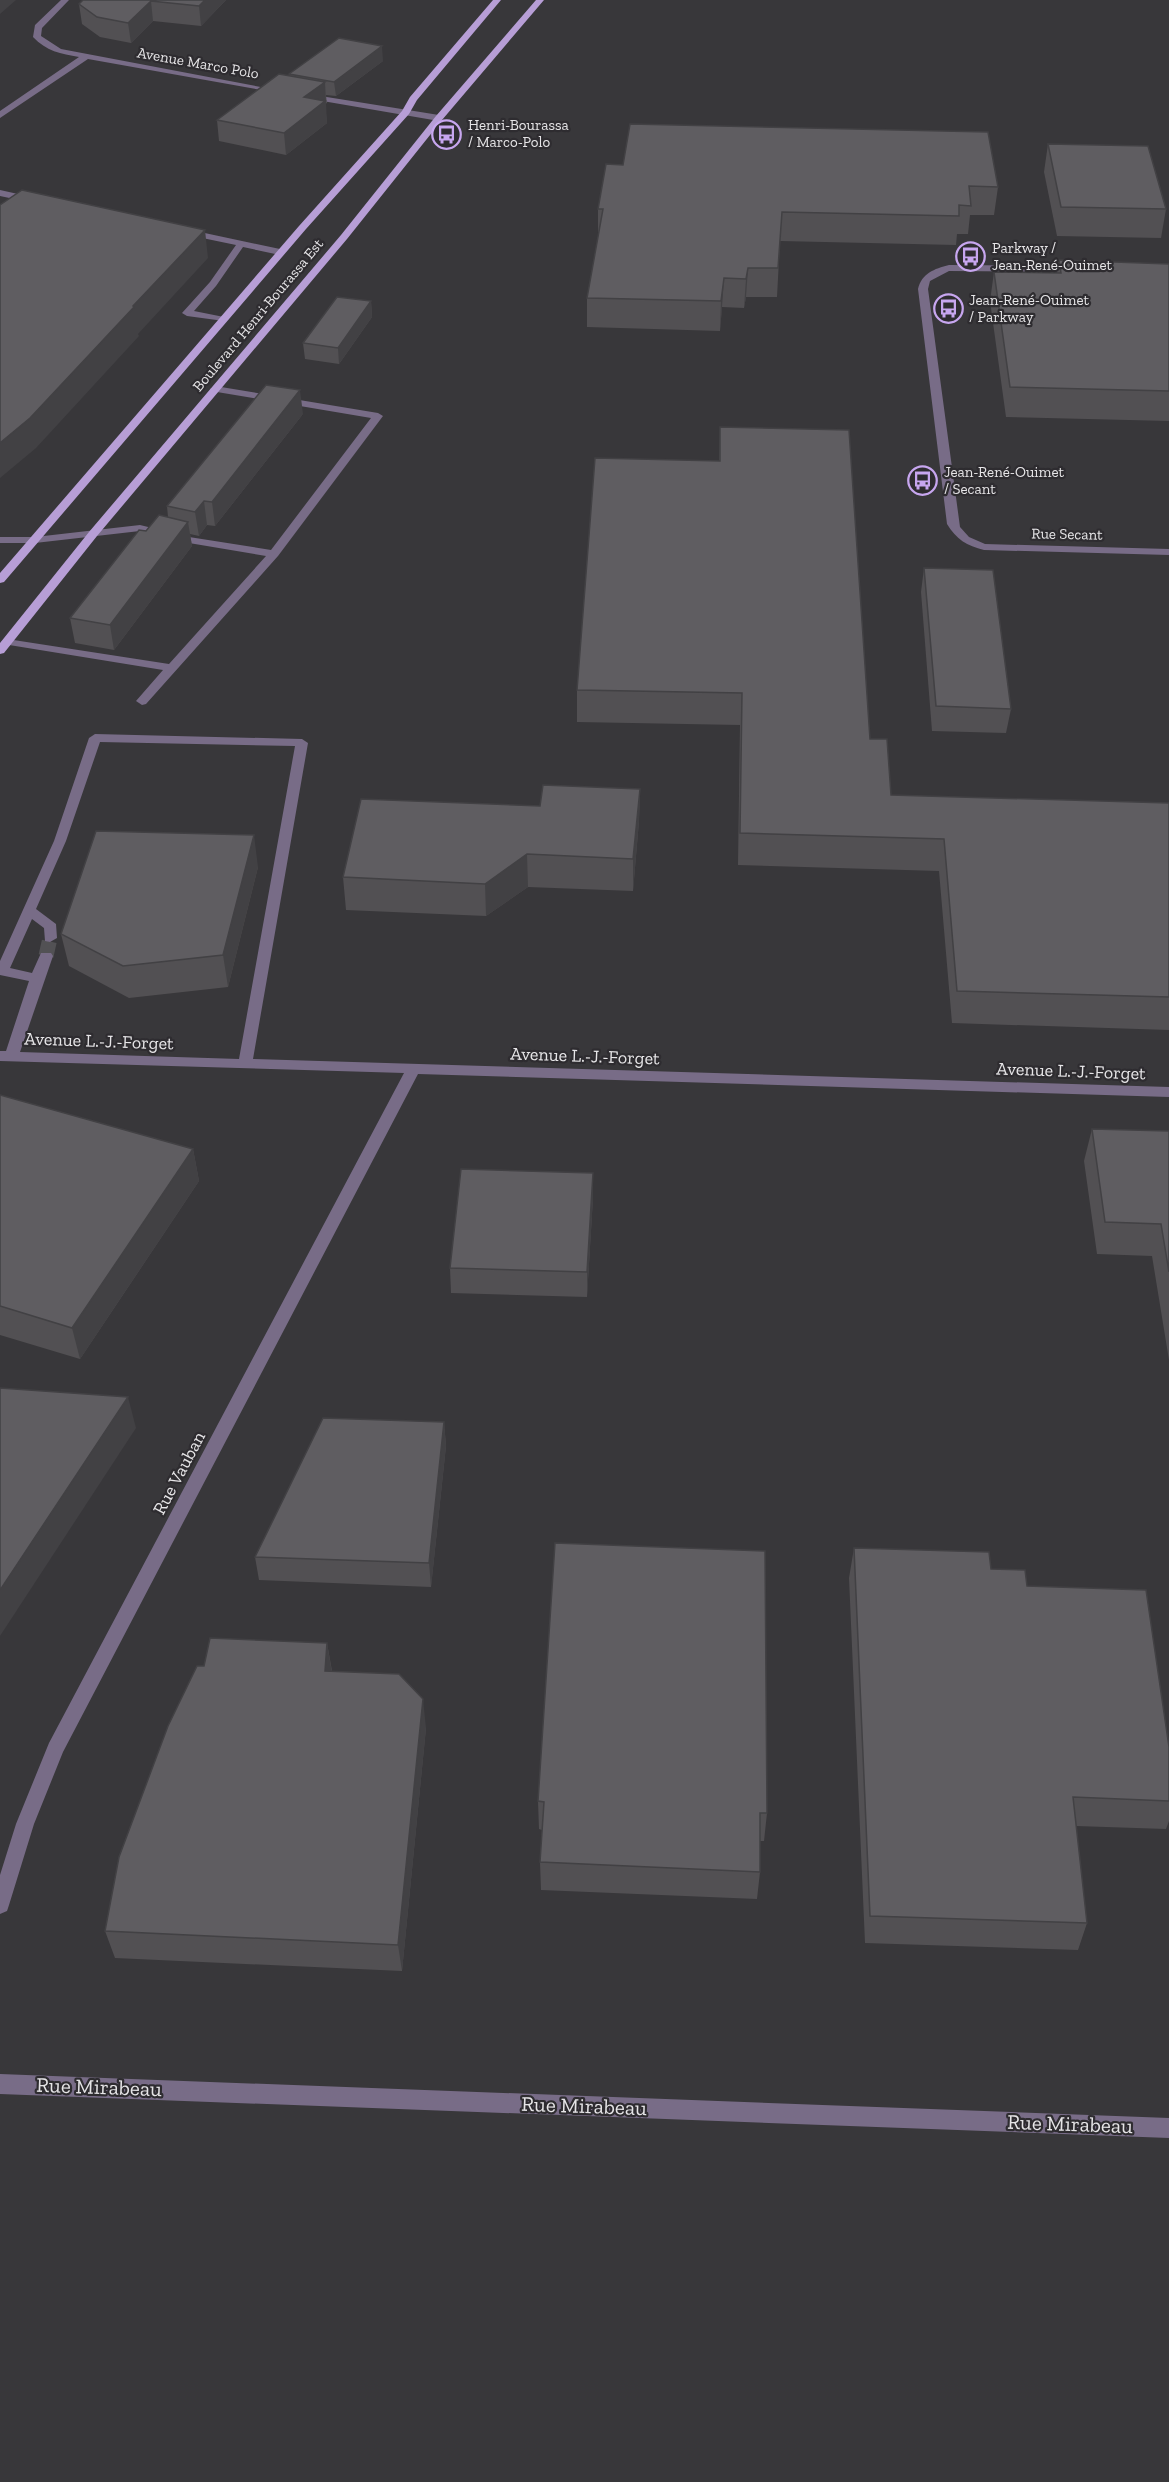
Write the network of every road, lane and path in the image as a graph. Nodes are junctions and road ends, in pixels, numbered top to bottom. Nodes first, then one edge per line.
1 (65, 0) edge
2 (497, 0) edge
3 (540, 0) edge
4 (86, 56) junction
5 (292, 93) edge
6 (303, 95) edge
7 (406, 112) junction
8 (0, 115) edge
9 (439, 118) junction
10 (0, 193) edge
11 (46, 203) edge
12 (172, 230) edge
13 (241, 244) junction
14 (280, 252) junction
15 (1087, 269) edge
16 (221, 319) junction
17 (215, 389) junction
18 (93, 534) junction
19 (0, 540) edge
20 (35, 540) junction
21 (1169, 552) edge
22 (274, 554) junction
23 (0, 580) edge
24 (4, 647) edge
25 (171, 668) junction
26 (142, 701) dead end
27 (29, 910) junction
28 (50, 938) tunnel mouth
29 (46, 956) tunnel mouth
30 (37, 978) junction
31 (6, 1056) edge
32 (245, 1063) junction
33 (413, 1069) junction
34 (1169, 1092) edge
35 (0, 1905) edge
36 (0, 2084) edge
37 (1169, 2128) edge

1 - 4 street, Avenue Marco Polo
2 - 7 main road, Boulevard Henri-Bourassa Est
3 - 9 main road, Boulevard Henri-Bourassa Est
4 - 5 street, Avenue Marco Polo
4 - 8 street
6 - 7 street
7 - 9 street
7 - 14 main road, Boulevard Henri-Bourassa Est
9 - 17 main road, Boulevard Henri-Bourassa Est
10 - 11 street
12 - 13 street
13 - 14 street
13 - 16 street
14 - 16 main road, Boulevard Henri-Bourassa Est
15 - 21 street, Rue Secant
16 - 20 main road, Boulevard Henri-Bourassa Est
17 - 18 main road, Boulevard Henri-Bourassa Est
17 - 22 street
18 - 20 street
18 - 22 street
18 - 24 main road, Boulevard Henri-Bourassa Est
19 - 20 street
20 - 23 main road, Boulevard Henri-Bourassa Est
22 - 25 street
24 - 25 street
25 - 26 street
27 - 28 street
27 - 30 street
27 - 32 street
29 - 30 street
30 - 31 street
31 - 32 street, Avenue L.-J.-Forget
32 - 33 street, Avenue L.-J.-Forget
33 - 34 street, Avenue L.-J.-Forget
33 - 35 street, Rue Vauban
36 - 37 street, Rue Mirabeau

